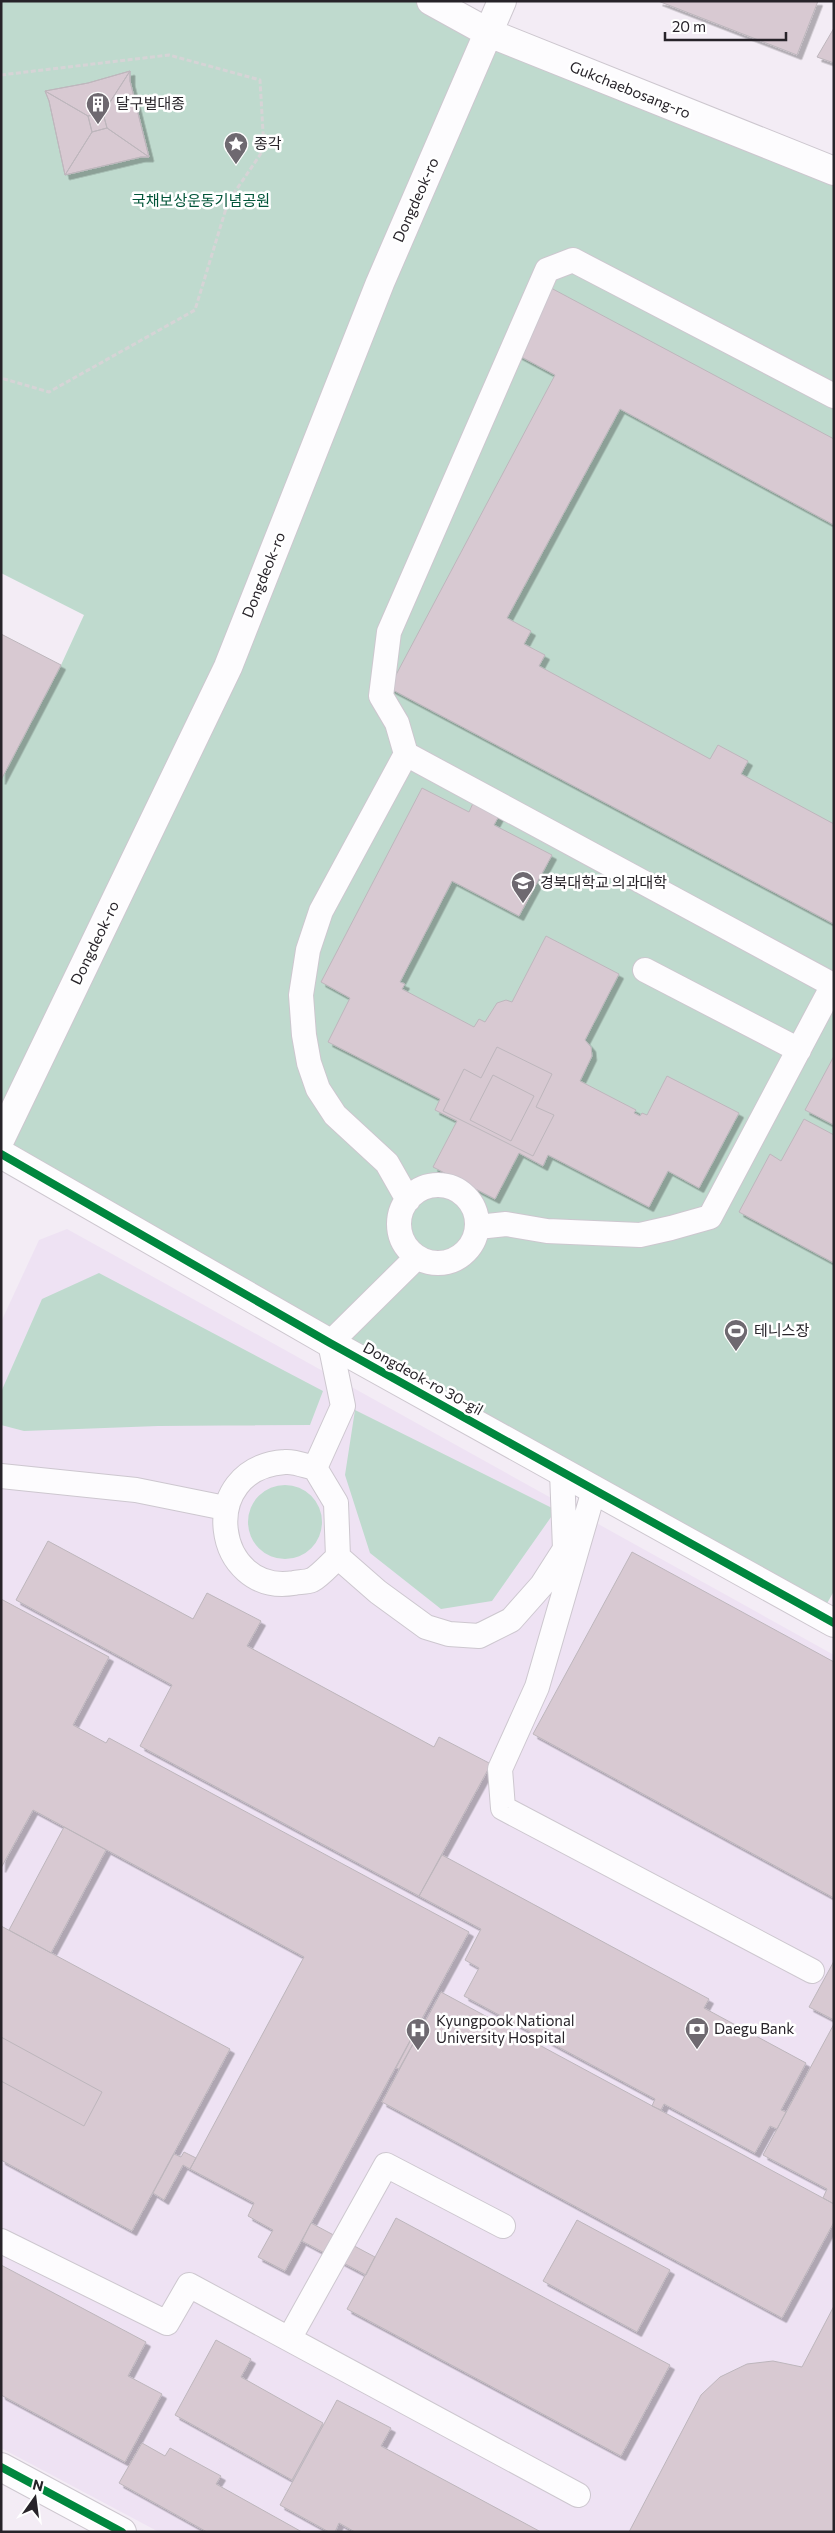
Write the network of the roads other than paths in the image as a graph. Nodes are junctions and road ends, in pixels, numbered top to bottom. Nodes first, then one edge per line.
1 (430, 1) edge
2 (502, 1) edge
3 (489, 33) junction
4 (834, 170) edge
5 (834, 396) edge
6 (406, 754) junction
7 (644, 970) dead end
8 (799, 1050) junction
9 (1, 1138) edge
10 (1, 1154) edge
11 (408, 1200) junction
12 (478, 1227) junction
13 (417, 1257) junction
14 (330, 1343) junction
15 (315, 1468) junction
16 (562, 1472) junction
17 (1, 1476) edge
18 (594, 1490) junction
19 (225, 1508) junction
20 (338, 1557) junction
21 (834, 1623) edge
22 (812, 1971) dead end
23 (503, 2226) dead end
24 (1, 2241) edge
25 (289, 2339) junction
26 (1, 2467) edge
27 (578, 2495) dead end
28 (122, 2532) edge

1 - 3 main road, Gukchaebosang-ro
2 - 3 main road, Dongdeok-ro
3 - 4 main road, Gukchaebosang-ro
3 - 9 main road, Dongdeok-ro
5 - 6 lane
6 - 8 lane
6 - 11 lane
7 - 8 lane
8 - 12 lane
10 - 14 main road, Dongdeok-ro 30-gil
11 - 12 lane
11 - 13 lane
12 - 13 lane
13 - 14 lane
14 - 15 lane
14 - 16 main road, Dongdeok-ro 30-gil
15 - 19 lane
15 - 20 lane
16 - 18 main road, Dongdeok-ro 30-gil
16 - 20 lane
17 - 19 lane
18 - 21 main road, Dongdeok-ro 30-gil
18 - 22 lane
19 - 20 lane
23 - 25 lane
24 - 25 lane
25 - 27 lane
26 - 28 main road

